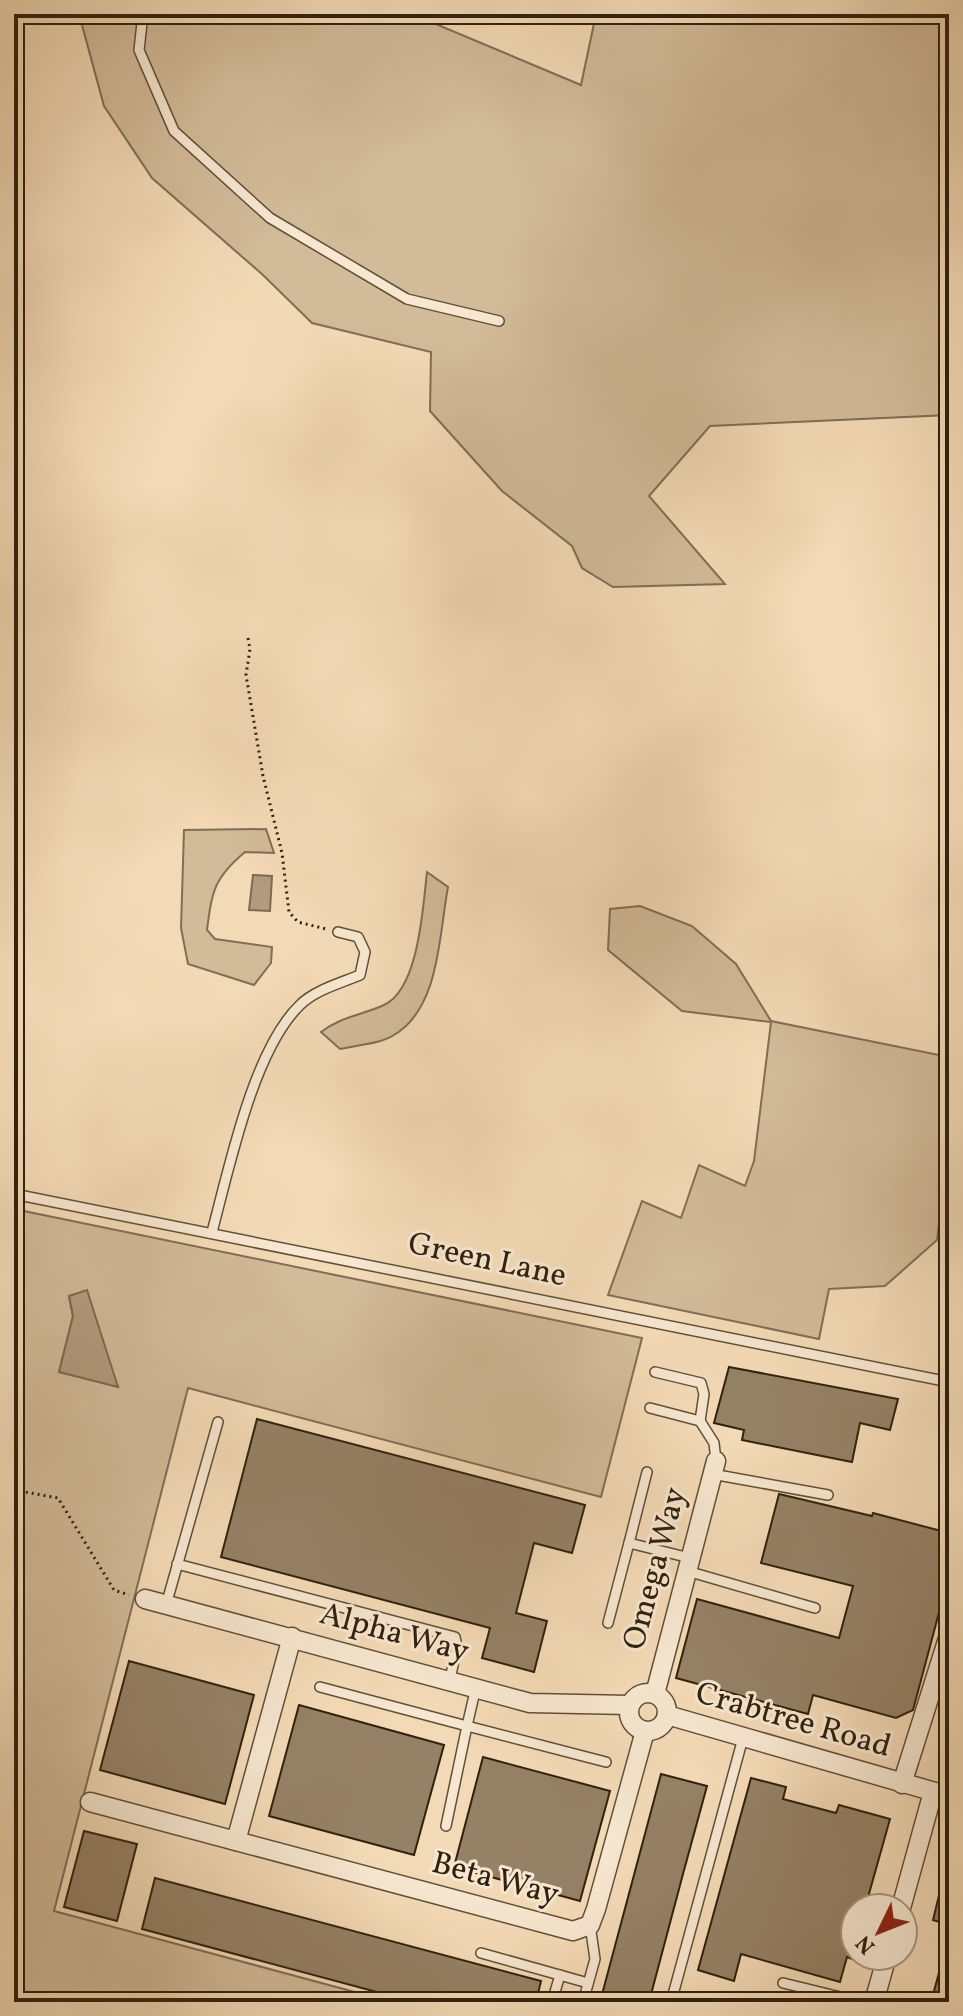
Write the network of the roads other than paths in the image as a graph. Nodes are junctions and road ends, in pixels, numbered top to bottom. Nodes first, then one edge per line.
1 (143, 14) edge
2 (499, 321) dead end
3 (338, 932) road end
4 (14, 1194) edge
5 (212, 1232) junction
6 (655, 1372) dead end
7 (949, 1382) edge
8 (650, 1408) dead end
9 (700, 1421) junction
10 (218, 1422) dead end
11 (714, 1467) junction
12 (647, 1472) dead end
13 (828, 1495) dead end
14 (629, 1543) junction
15 (177, 1564) junction
16 (689, 1565) junction
17 (145, 1599) road end
18 (166, 1605) junction
19 (815, 1608) dead end
20 (608, 1623) dead end
21 (949, 1635) edge
22 (292, 1637) junction
23 (450, 1679) junction
24 (320, 1687) dead end
25 (476, 1687) junction
26 (655, 1694) junction
27 (629, 1705) junction
28 (667, 1715) junction
29 (467, 1726) junction
30 (645, 1731) junction
31 (743, 1738) junction
32 (606, 1762) dead end
33 (902, 1784) junction
34 (941, 1794) edge
35 (90, 1802) dead end
36 (446, 1826) dead end
37 (236, 1841) junction
38 (907, 1892) edge
39 (590, 1925) junction
40 (481, 1953) dead end
41 (882, 1972) edge
42 (560, 1975) junction
43 (588, 1983) junction
44 (783, 1983) dead end
45 (552, 2002) edge
46 (583, 2002) edge
47 (671, 2002) edge
48 (861, 2002) edge
49 (874, 2002) edge

1 - 2 lane
3 - 5 lane
4 - 5 lane, Green Lane
5 - 7 lane, Green Lane
6 - 9 lane
8 - 9 lane
9 - 11 lane
10 - 15 lane
11 - 13 lane
11 - 16 street, Omega Way
12 - 14 lane
14 - 16 lane
14 - 20 lane
15 - 18 lane
15 - 23 lane
16 - 19 lane
16 - 26 street, Omega Way
17 - 18 street, Alpha Way
18 - 22 street, Alpha Way
21 - 33 street
22 - 23 street, Alpha Way
22 - 37 street
23 - 25 street, Alpha Way
24 - 29 lane
25 - 27 street, Alpha Way
25 - 29 lane
26 - 27 street
26 - 28 street
27 - 30 street
28 - 30 street
28 - 31 street, Crabtree Road
29 - 32 lane
29 - 36 lane
30 - 39 street, Beta Way
31 - 33 street, Crabtree Road
31 - 47 lane
33 - 34 street, Crabtree Road
34 - 38 street
35 - 37 street, Beta Way
37 - 39 street, Beta Way
39 - 43 lane
40 - 42 lane
41 - 49 street
42 - 43 lane
42 - 45 lane
43 - 46 lane
44 - 48 lane

